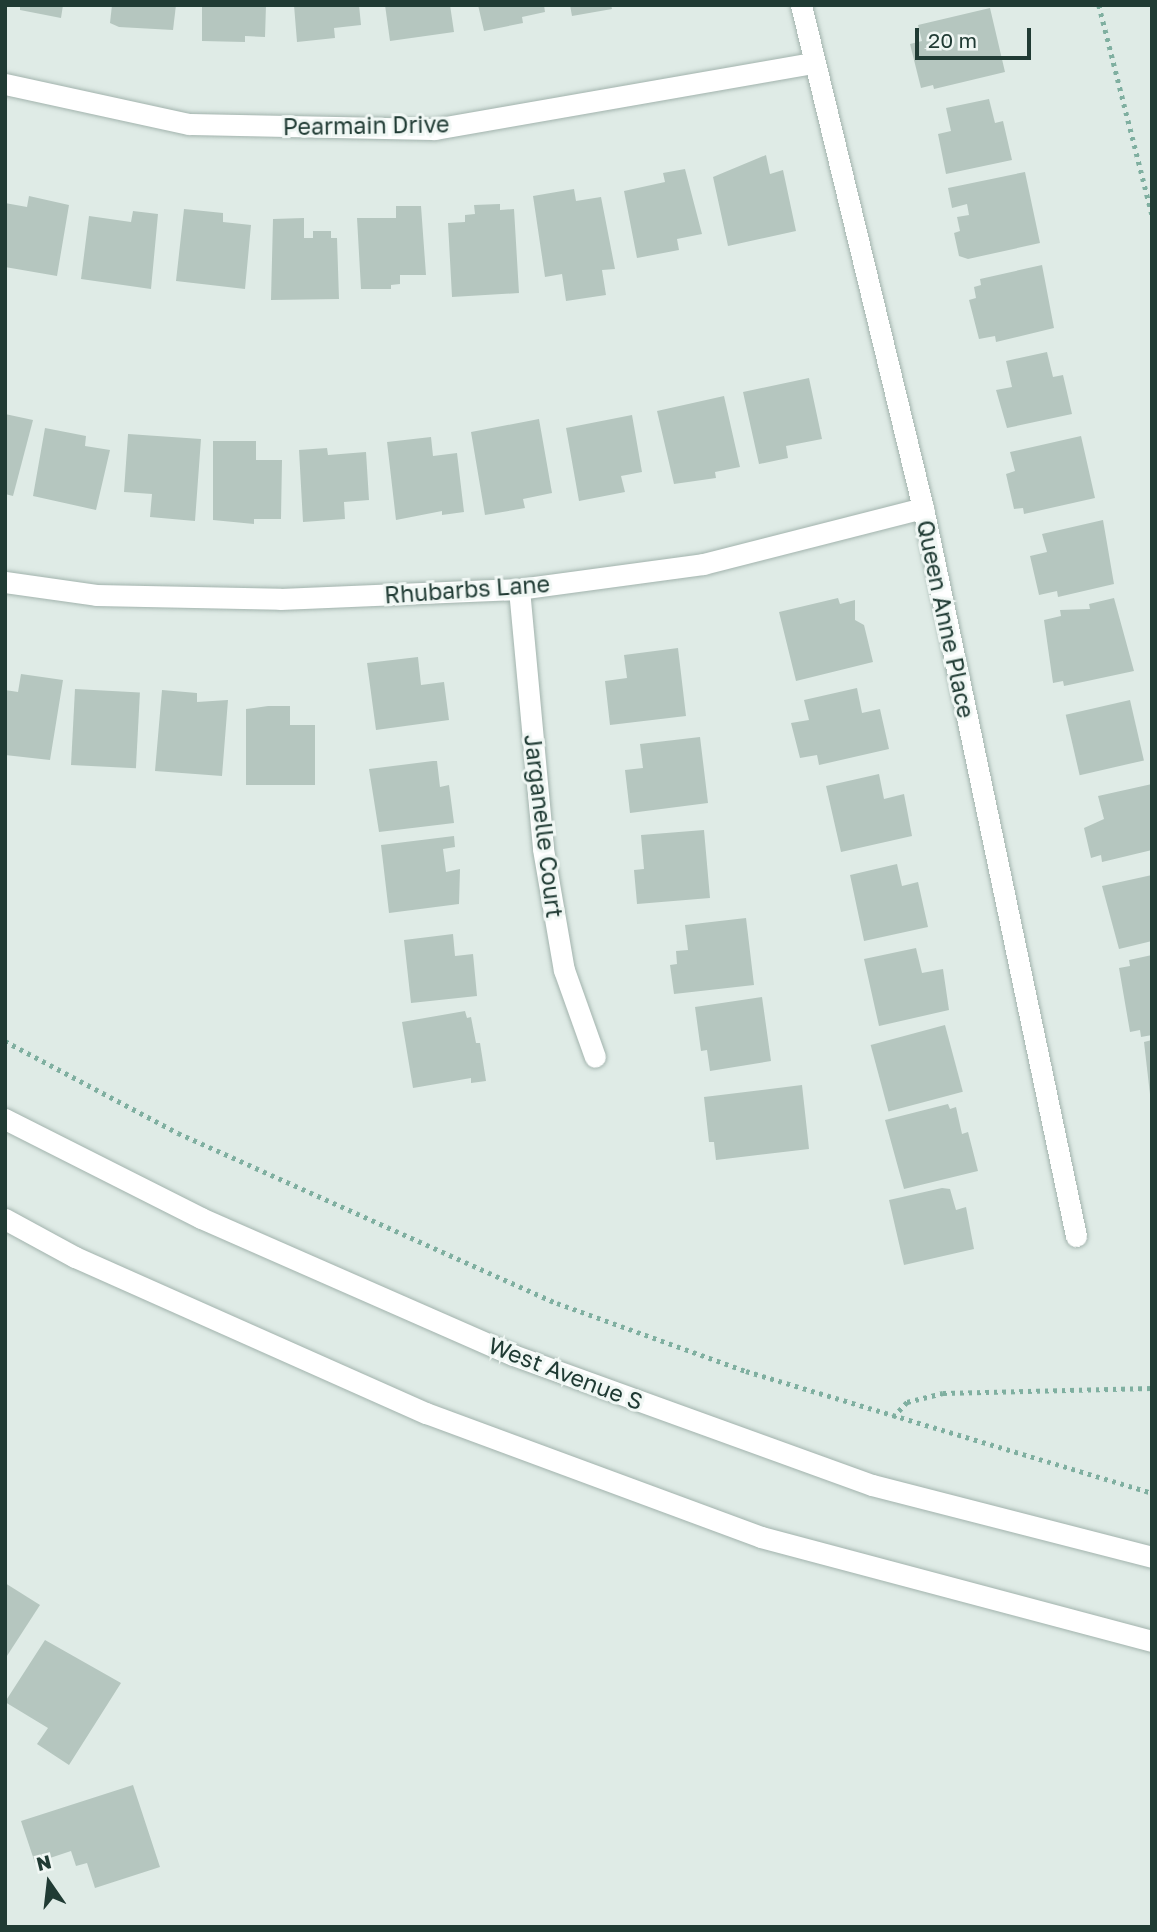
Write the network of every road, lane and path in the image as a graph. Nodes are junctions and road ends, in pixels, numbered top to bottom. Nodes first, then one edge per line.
1 (801, 5) edge
2 (1099, 5) edge
3 (811, 63) junction
4 (5, 84) edge
5 (1152, 214) edge
6 (923, 508) junction
7 (5, 582) edge
8 (519, 589) junction
9 (5, 1041) edge
10 (595, 1057) dead end
11 (5, 1119) edge
12 (5, 1219) edge
13 (1076, 1236) dead end
14 (1152, 1388) edge
15 (892, 1416) junction
16 (1152, 1493) edge
17 (1152, 1557) edge
18 (1152, 1641) edge

1 - 3 street, Queen Anne Place
2 - 5 path
3 - 4 street, Pearmain Drive
3 - 6 street, Queen Anne Place
6 - 8 street, Rhubarbs Lane
6 - 13 street, Queen Anne Place
7 - 8 street, Rhubarbs Lane
8 - 10 street, Jarganelle Court
9 - 15 path
11 - 17 street, West Avenue S
12 - 18 street
14 - 15 path
15 - 16 path

